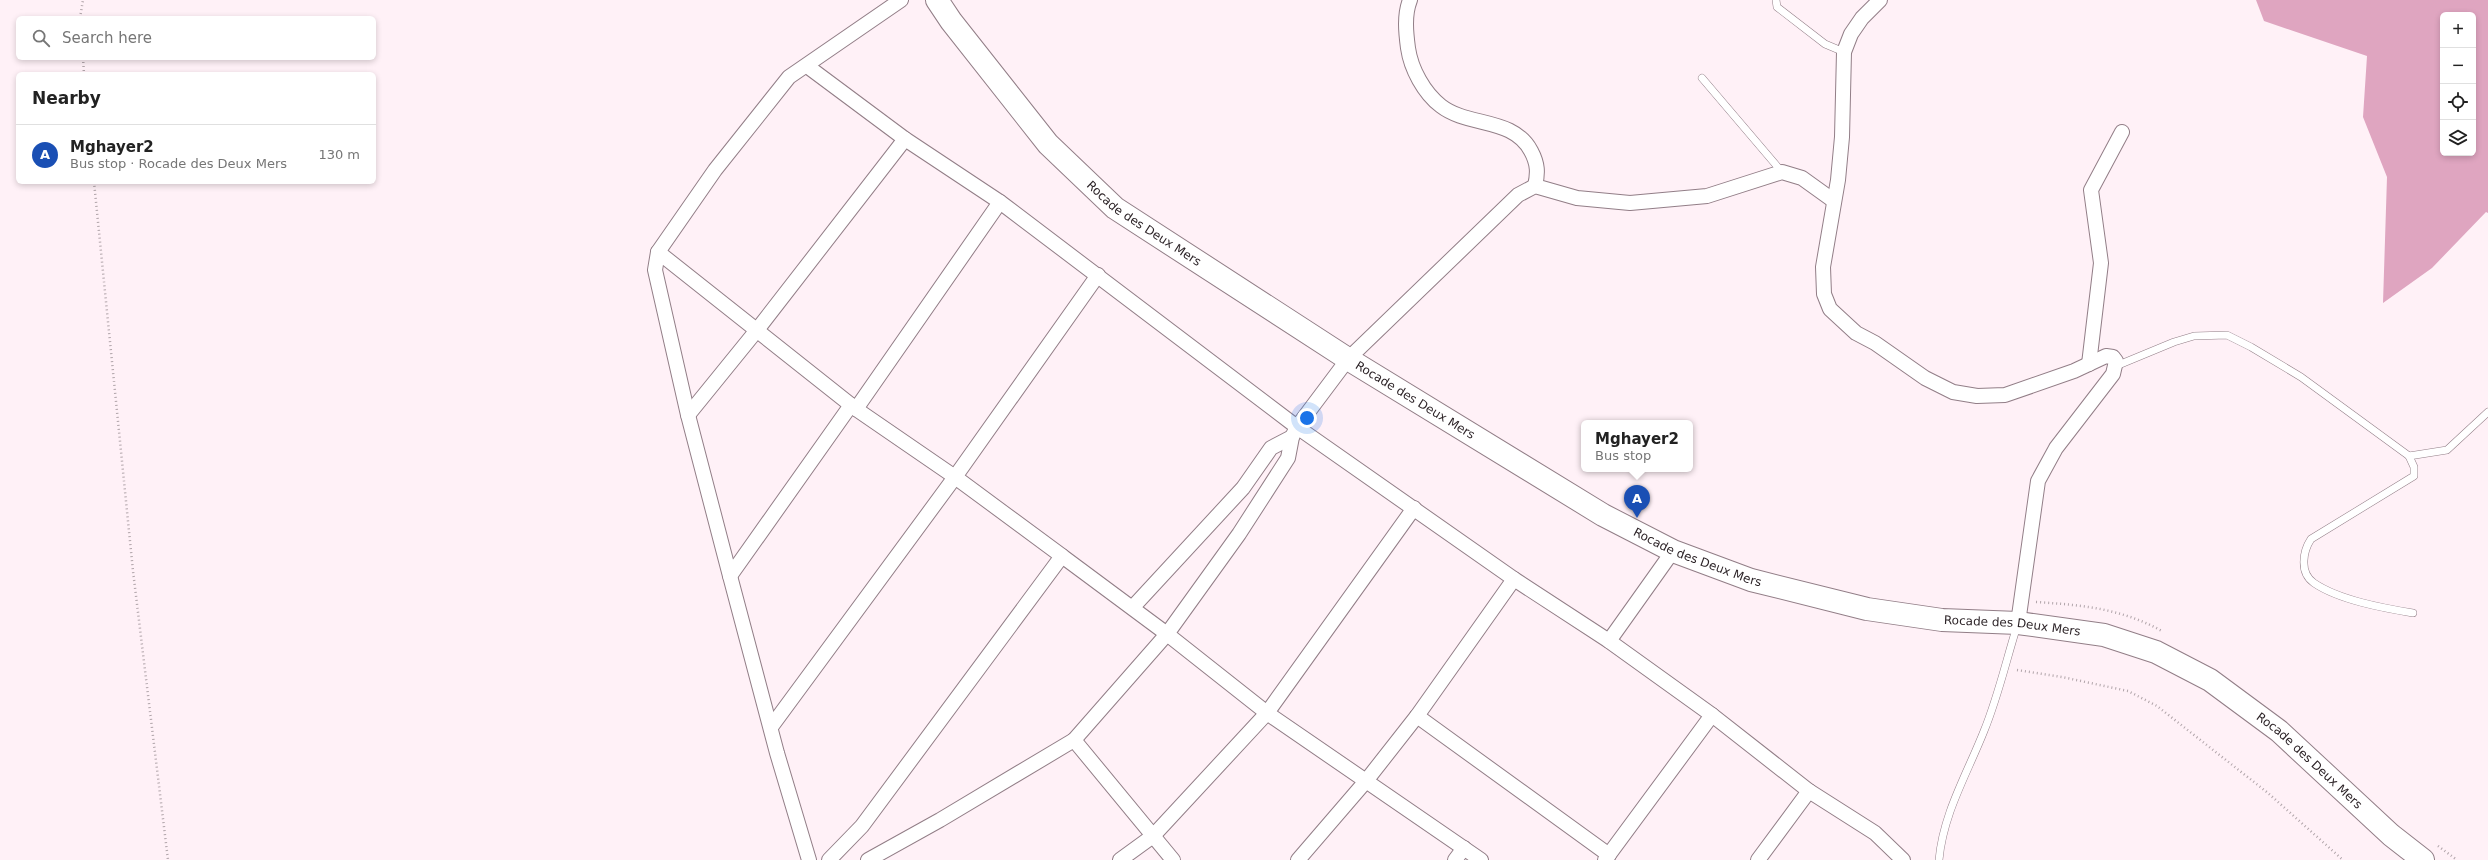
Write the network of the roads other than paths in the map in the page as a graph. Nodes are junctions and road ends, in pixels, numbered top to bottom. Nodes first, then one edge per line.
1 (901, 0) edge
2 (937, 0) edge
3 (1410, 0) edge
4 (1776, 0) edge
5 (1880, 0) edge
6 (1844, 52) junction
7 (807, 66) junction
8 (1702, 78) dead end
9 (2122, 132) dead end
10 (905, 139) junction
11 (1782, 172) junction
12 (1535, 186) junction
13 (1000, 202) junction
14 (1834, 202) junction
15 (658, 252) junction
16 (1098, 275) junction
17 (757, 330) junction
18 (1348, 359) junction
19 (2089, 364) junction
20 (2116, 366) junction
21 (853, 407) junction
22 (2488, 412) edge
23 (688, 415) junction
24 (1295, 432) junction
25 (2409, 456) junction
26 (955, 477) junction
27 (1414, 508) junction
28 (1673, 551) junction
29 (1062, 556) junction
30 (730, 576) junction
31 (1514, 579) junction
32 (1133, 607) junction
33 (2413, 613) dead end
34 (2018, 624) junction
35 (1168, 634) junction
36 (1609, 641) junction
37 (1267, 713) junction
38 (1712, 715) junction
39 (1416, 716) junction
40 (771, 727) junction
41 (1074, 740) junction
42 (1366, 781) junction
43 (1809, 791) junction
44 (1153, 836) junction
45 (1464, 848) junction
46 (1607, 858) edge
47 (808, 860) edge
48 (829, 860) edge
49 (868, 860) edge
50 (1120, 860) edge
51 (1173, 860) edge
52 (1298, 860) edge
53 (1455, 860) edge
54 (1480, 860) edge
55 (1758, 860) edge
56 (1903, 860) edge
57 (1939, 860) edge
58 (2423, 860) edge

1 - 7 street
2 - 18 highway, Rocade des Deux Mers
3 - 12 street
4 - 6 lane
5 - 6 street
6 - 14 street
7 - 10 street
7 - 15 street
8 - 11 lane
9 - 19 street
10 - 13 street
10 - 17 street
11 - 12 street
11 - 14 street
12 - 18 street
13 - 16 street
13 - 21 street
14 - 19 street
15 - 17 street
15 - 23 street
16 - 24 street
16 - 26 street
17 - 21 street
17 - 23 street
18 - 24 street
18 - 28 highway, Rocade des Deux Mers
19 - 20 street
20 - 25 lane
20 - 34 street
21 - 26 street
21 - 30 street
22 - 25 lane
23 - 30 street
24 - 27 street
24 - 32 street
24 - 35 street
25 - 33 lane
26 - 29 street
26 - 40 street
27 - 31 street
27 - 37 street
28 - 34 highway, Rocade des Deux Mers
28 - 36 street
29 - 32 street
29 - 48 street
30 - 40 street
31 - 36 street
31 - 39 street
32 - 35 street
34 - 57 lane
34 - 58 highway, Rocade des Deux Mers
35 - 37 street
35 - 41 street
36 - 38 street
37 - 42 street
37 - 44 street
38 - 43 street
38 - 46 street
39 - 42 street
39 - 46 street
40 - 47 street
41 - 44 street
41 - 49 street
42 - 45 street
42 - 52 street
43 - 55 street
43 - 56 street
44 - 50 street
44 - 51 street
45 - 53 street
45 - 54 street

